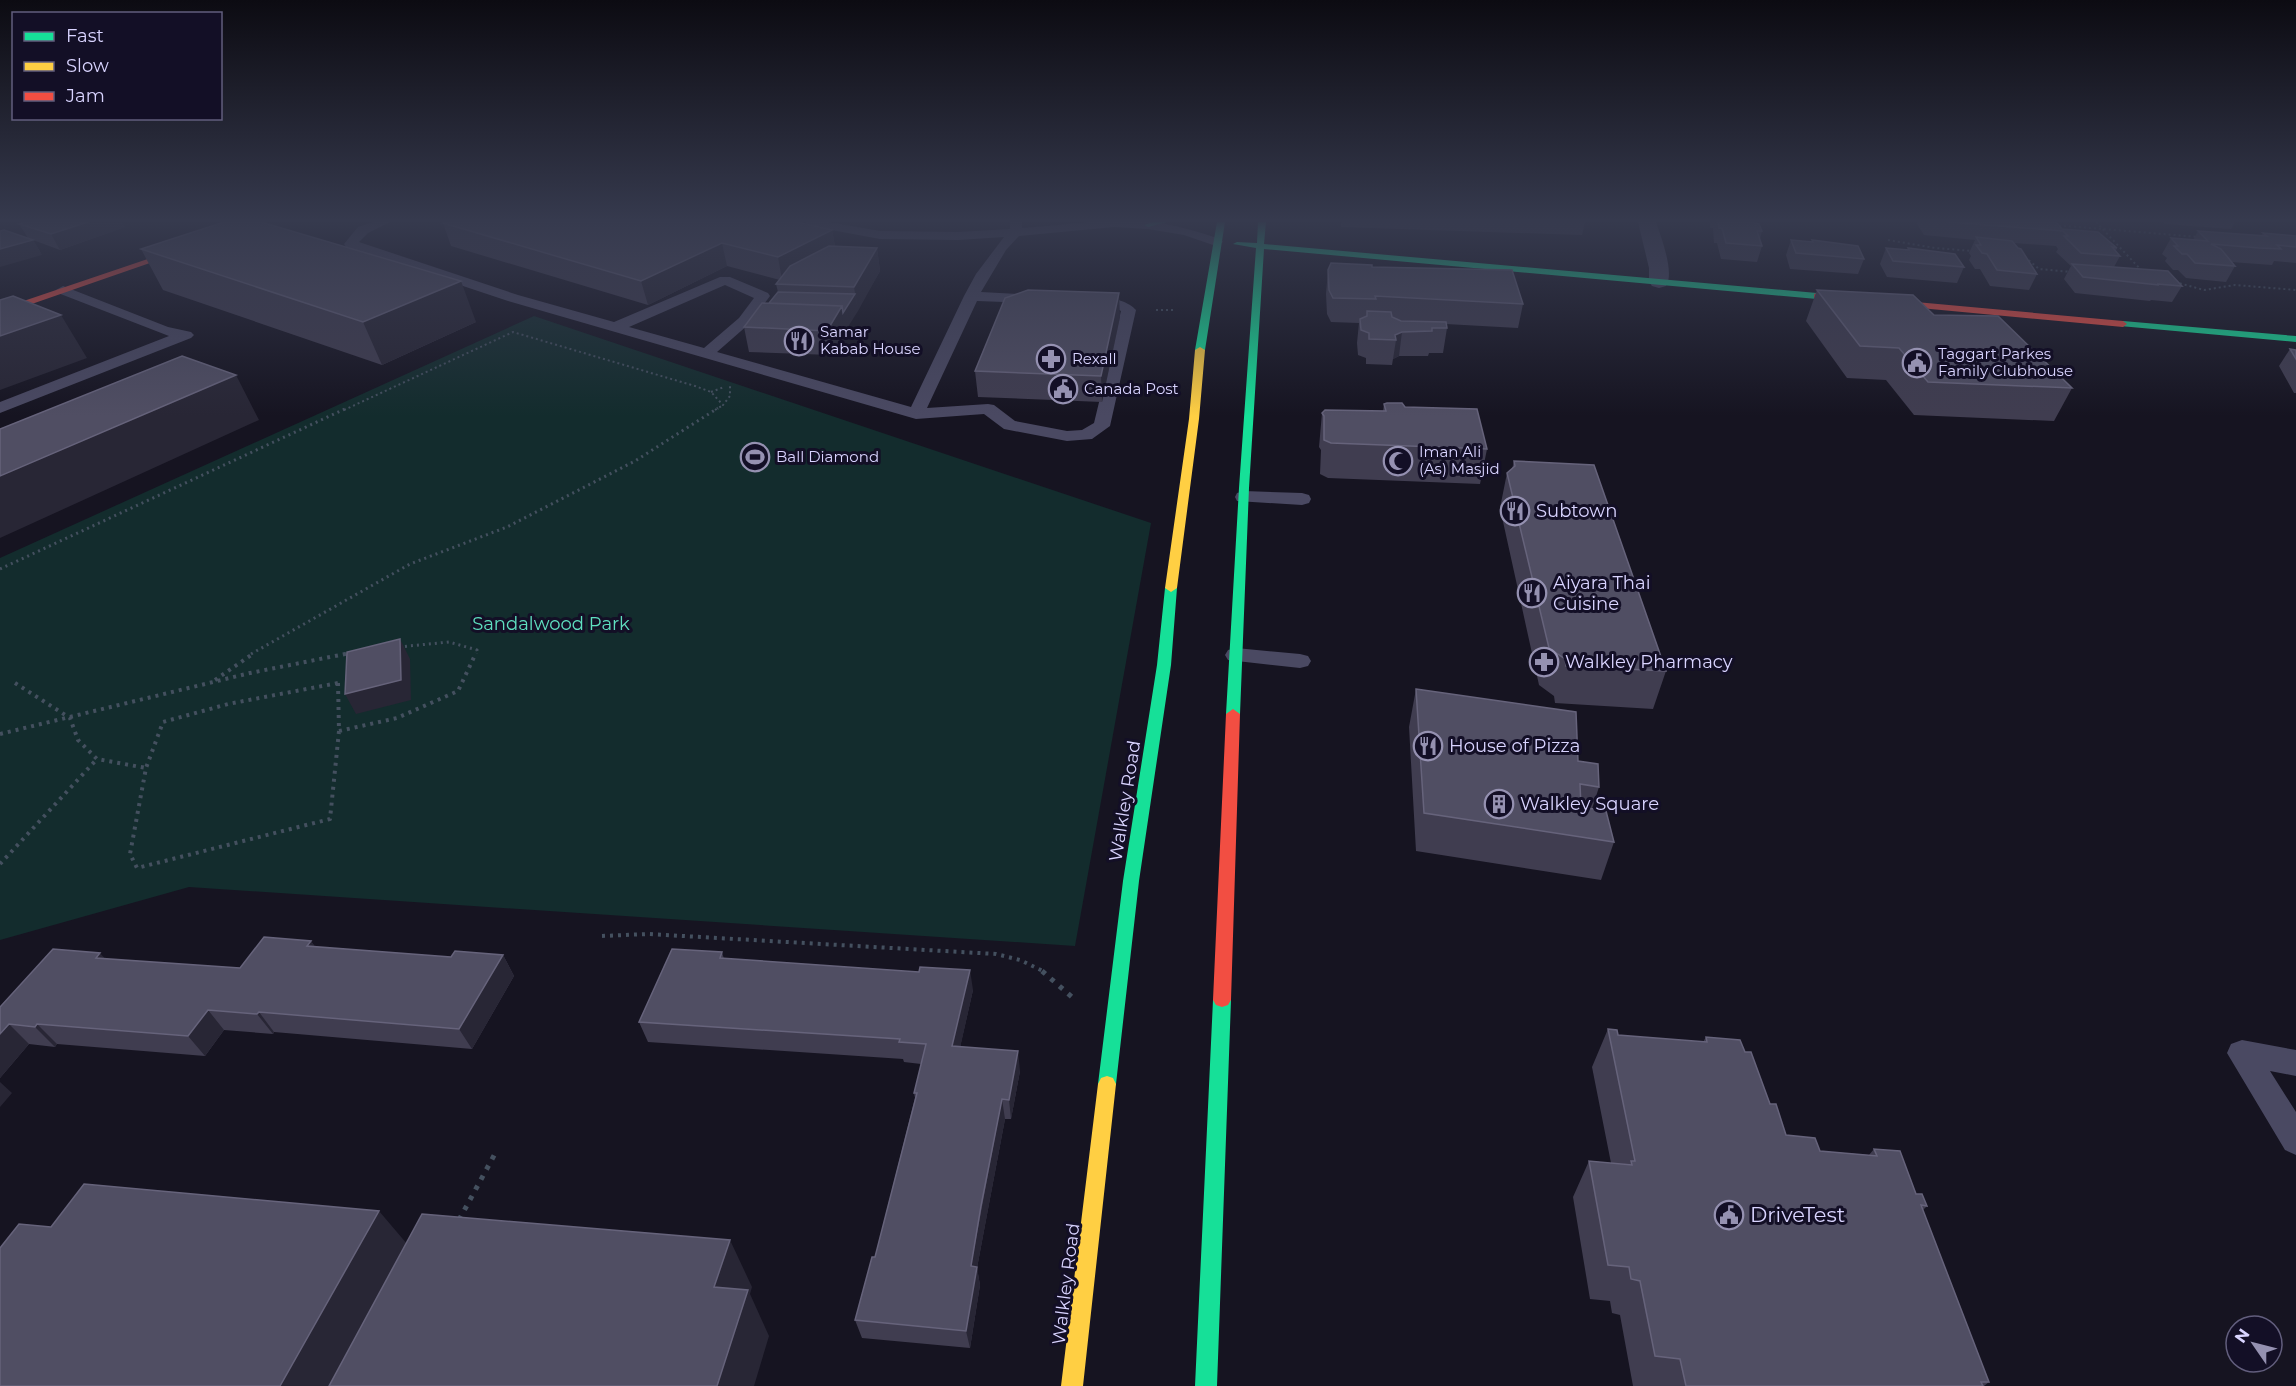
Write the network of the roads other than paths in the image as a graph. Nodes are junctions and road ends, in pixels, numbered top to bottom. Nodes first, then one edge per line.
1 (73, 287) edge
2 (479, 287) edge
3 (710, 287) edge
4 (741, 287) edge
5 (977, 287) edge
6 (1209, 287) edge
7 (1259, 287) edge
8 (1711, 287) edge
9 (63, 290) junction
10 (971, 296) junction
11 (1052, 300) edge
12 (1074, 301) edge
13 (0, 312) edge
14 (616, 327) junction
15 (2296, 339) edge
16 (707, 353) junction
17 (0, 408) edge
18 (916, 414) junction
19 (1244, 497) junction
20 (1302, 500) dead end
21 (1236, 655) junction
22 (1300, 661) dead end
23 (2296, 1063) edge
24 (2296, 1140) edge
25 (1072, 1386) edge
26 (1206, 1386) edge

1 - 9 main road
2 - 14 lane
3 - 14 lane
4 - 16 lane
5 - 10 lane
6 - 25 main road, Walkley Road
7 - 19 main road
8 - 15 main road
9 - 13 main road
9 - 17 lane
10 - 11 lane
10 - 18 lane
12 - 18 lane
14 - 16 lane
16 - 18 lane
19 - 20 lane
19 - 21 main road
21 - 22 lane
21 - 26 main road
23 - 24 lane

